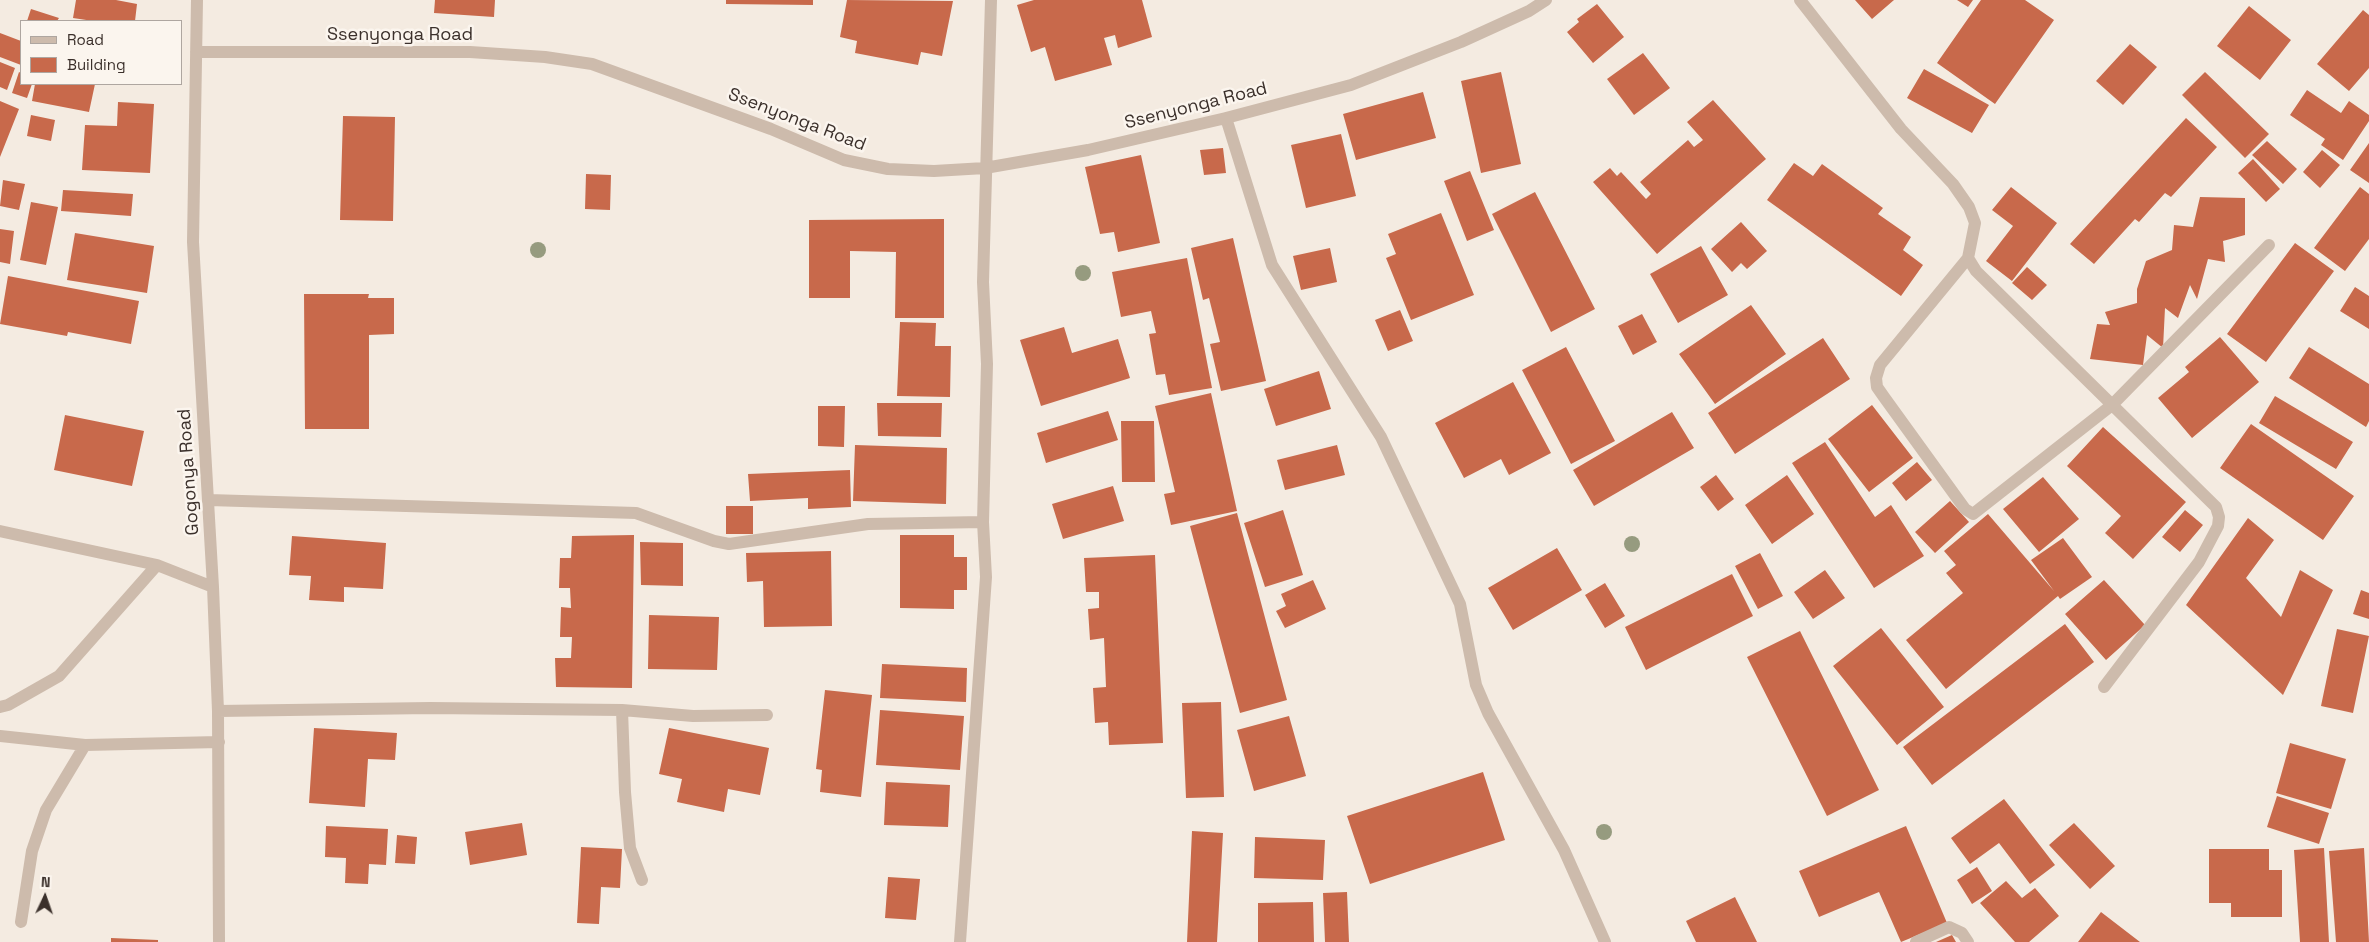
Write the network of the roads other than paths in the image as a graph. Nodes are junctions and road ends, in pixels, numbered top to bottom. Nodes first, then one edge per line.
1 (197, 0) edge
2 (991, 0) edge
3 (1546, 0) edge
4 (1800, 0) edge
5 (196, 52) junction
6 (1226, 118) junction
7 (985, 168) junction
8 (2268, 245) dead end
9 (1968, 258) junction
10 (2112, 405) junction
11 (209, 500) junction
12 (982, 522) junction
13 (0, 531) edge
14 (157, 565) junction
15 (214, 587) junction
16 (2104, 687) dead end
17 (0, 707) edge
18 (622, 710) junction
19 (218, 711) junction
20 (767, 715) dead end
21 (0, 736) edge
22 (219, 742) junction
23 (84, 744) junction
24 (642, 880) dead end
25 (20, 922) dead end
26 (220, 942) edge
27 (960, 942) edge
28 (1605, 942) edge
29 (1916, 942) edge
30 (1968, 942) edge

1 - 5 street, Gogonya Road
2 - 7 street
3 - 6 street, Ssenyonga Road
4 - 9 street
5 - 7 street, Ssenyonga Road
5 - 11 street, Gogonya Road
6 - 7 street, Ssenyonga Road
6 - 28 street
7 - 12 street
8 - 10 street
9 - 10 street
9 - 10 street
10 - 16 street
11 - 12 street
11 - 15 street, Gogonya Road
12 - 27 street
13 - 14 street
14 - 15 street
14 - 17 street
15 - 19 street, Gogonya Road
18 - 19 street
18 - 20 street
18 - 24 street
19 - 22 street, Gogonya Road
21 - 23 street
22 - 23 street
22 - 26 street, Gogonya Road
23 - 25 street
29 - 30 street

